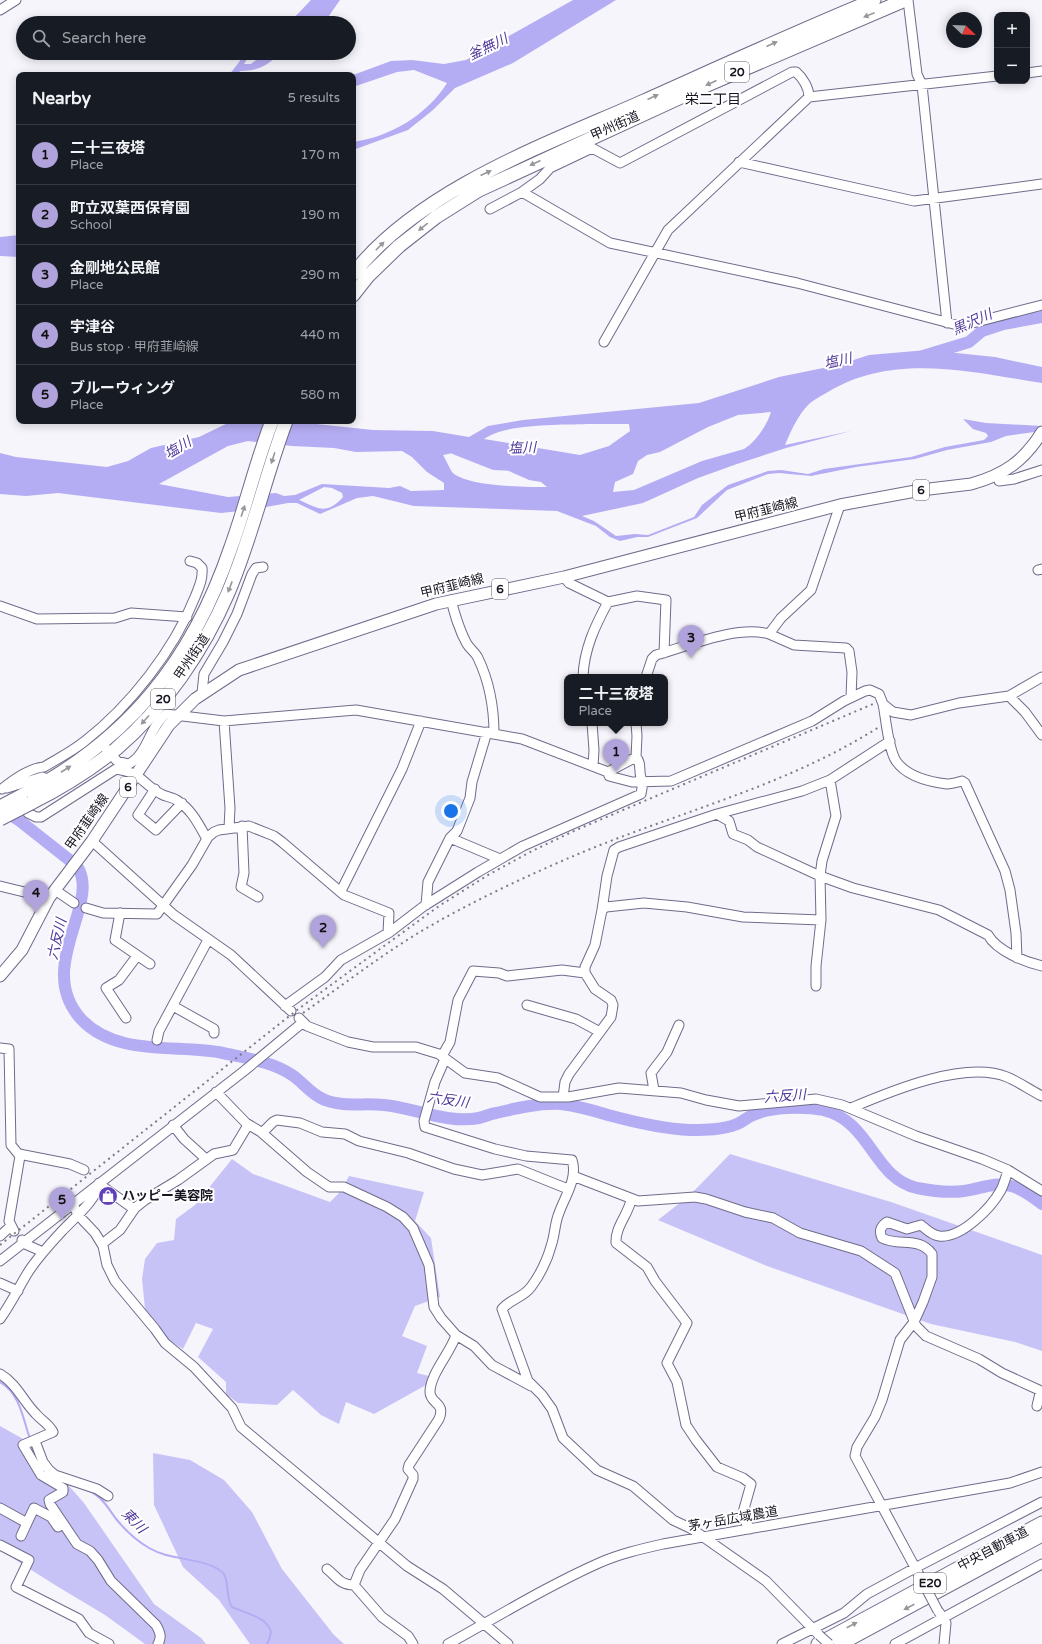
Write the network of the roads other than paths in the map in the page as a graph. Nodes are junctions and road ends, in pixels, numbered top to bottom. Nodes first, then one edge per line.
1 (16, 0) edge
2 (874, 0) edge
3 (905, 0) edge
4 (908, 0) edge
5 (0, 10) edge
6 (1042, 71) edge
7 (1030, 72) edge
8 (994, 76) edge
9 (922, 84) junction
10 (809, 97) junction
11 (570, 146) junction
12 (739, 162) junction
13 (1042, 184) edge
14 (522, 192) junction
15 (933, 198) junction
16 (490, 209) dead end
17 (655, 252) junction
18 (356, 271) edge
19 (356, 291) edge
20 (1042, 305) edge
21 (947, 323) junction
22 (604, 342) dead end
23 (271, 424) edge
24 (285, 424) edge
25 (1042, 432) edge
26 (1042, 470) edge
27 (1000, 477) junction
28 (840, 505) junction
29 (237, 549) junction
30 (190, 561) dead end
31 (263, 567) dead end
32 (564, 577) junction
33 (451, 600) junction
34 (608, 602) junction
35 (0, 606) edge
36 (186, 617) junction
37 (769, 634) junction
38 (664, 653) junction
39 (584, 674) edge
40 (647, 674) edge
41 (1042, 677) edge
42 (202, 693) junction
43 (1009, 696) junction
44 (851, 697) junction
45 (883, 704) junction
46 (178, 715) junction
47 (224, 721) junction
48 (421, 721) junction
49 (592, 726) edge
50 (636, 726) edge
51 (491, 733) junction
52 (1042, 735) edge
53 (890, 741) junction
54 (106, 748) junction
55 (636, 757) junction
56 (593, 766) junction
57 (608, 772) junction
58 (136, 774) junction
59 (50, 780) junction
60 (830, 780) junction
61 (643, 782) junction
62 (155, 789) junction
63 (1, 795) edge
64 (27, 804) junction
65 (182, 804) junction
66 (717, 814) junction
67 (0, 818) edge
68 (242, 826) junction
69 (228, 828) junction
70 (450, 838) junction
71 (207, 839) junction
72 (92, 841) junction
73 (500, 859) junction
74 (820, 876) junction
75 (0, 886) edge
76 (341, 891) junction
77 (52, 894) junction
78 (258, 897) dead end
79 (74, 903) dead end
80 (426, 905) junction
81 (164, 906) junction
82 (86, 908) dead end
83 (602, 910) junction
84 (120, 913) junction
85 (821, 920) junction
86 (388, 933) junction
87 (208, 940) junction
88 (137, 956) junction
89 (1016, 958) junction
90 (150, 964) dead end
91 (1042, 966) edge
92 (585, 973) junction
93 (0, 976) edge
94 (816, 986) dead end
95 (527, 1005) dead end
96 (173, 1006) junction
97 (126, 1018) dead end
98 (679, 1025) dead end
99 (600, 1032) junction
100 (214, 1033) dead end
101 (157, 1040) dead end
102 (0, 1048) edge
103 (444, 1058) junction
104 (654, 1090) junction
105 (216, 1092) junction
106 (1042, 1096) edge
107 (563, 1097) junction
108 (851, 1108) junction
109 (248, 1125) junction
110 (173, 1126) junction
111 (262, 1132) junction
112 (19, 1154) junction
113 (206, 1159) junction
114 (84, 1170) dead end
115 (1007, 1174) junction
116 (573, 1176) junction
117 (99, 1183) junction
118 (568, 1189) junction
119 (1042, 1191) edge
120 (631, 1200) junction
121 (73, 1204) junction
122 (134, 1209) junction
123 (78, 1215) junction
124 (0, 1236) edge
125 (23, 1241) junction
126 (102, 1244) junction
127 (43, 1252) junction
128 (0, 1261) edge
129 (0, 1283) edge
130 (18, 1291) junction
131 (0, 1320) edge
132 (914, 1322) junction
133 (456, 1335) junction
134 (0, 1374) edge
135 (531, 1386) junction
136 (1039, 1405) edge
137 (34, 1441) junction
138 (1042, 1472) edge
139 (108, 1496) dead end
140 (1042, 1502) edge
141 (881, 1507) junction
142 (0, 1508) edge
143 (27, 1523) junction
144 (1042, 1523) edge
145 (67, 1529) junction
146 (750, 1529) junction
147 (1042, 1535) edge
148 (21, 1536) dead end
149 (703, 1538) junction
150 (379, 1543) junction
151 (0, 1544) edge
152 (1042, 1564) edge
153 (327, 1569) dead end
154 (917, 1570) junction
155 (354, 1585) junction
156 (940, 1614) junction
157 (485, 1624) junction
158 (812, 1628) junction
159 (819, 1639) edge
160 (109, 1644) edge
161 (158, 1644) edge
162 (413, 1644) edge
163 (448, 1644) edge
164 (508, 1644) edge
165 (782, 1644) edge
166 (829, 1644) edge
167 (840, 1644) edge
168 (895, 1644) edge
169 (944, 1644) edge

1 - 5 street
11 -> 2 highway, 甲州街道 / 20
3 -> 11 highway, 甲州街道 / 20
4 - 9 street
6 - 7 street
8 - 9 street
9 - 10 street
9 - 15 street
10 - 11 street
10 - 12 street
11 - 14 street
18 -> 11 highway, 甲州街道 / 20
11 -> 19 highway, 甲州街道 / 20
12 - 15 street
12 - 17 street
13 - 15 street
14 - 16 street
14 - 17 street
15 - 21 street
17 - 21 street
17 - 22 street
20 - 21 street
29 -> 23 highway, 甲州街道 / 20
24 -> 29 highway, 甲州街道 / 20
25 - 27 main road, 甲府韮崎線 / 6
26 - 27 street
27 - 28 main road, 甲府韮崎線 / 6
28 - 32 main road, 甲府韮崎線 / 6
28 - 37 street
29 - 54 highway, 甲州街道 / 20
30 - 36 street
31 - 42 street
32 - 33 main road, 甲府韮崎線 / 6
32 - 34 street
33 - 42 main road, 甲府韮崎線 / 6
33 - 51 street
34 - 38 street
34 - 39 street
35 - 36 street
36 - 63 street
37 - 38 street
37 - 44 street
38 - 40 street
41 - 43 street
42 - 46 main road, 甲府韮崎線 / 6
43 - 45 street
43 - 52 street
44 - 45 street
44 - 61 street
45 - 53 street
46 - 47 street
46 - 54 street
46 - 58 main road, 甲府韮崎線 / 6
47 - 48 street
47 - 69 street
48 - 51 street
48 - 76 street
49 - 56 street
50 - 55 street
51 - 56 street
51 - 70 street
53 - 60 street
53 - 89 street
59 -> 54 highway, 甲州街道 / 20
54 - 64 highway, 甲州街道 / 20
55 - 57 street
55 - 61 street
56 - 57 street
57 - 61 street
58 - 62 street
58 - 64 street
58 - 72 main road, 甲府韮崎線 / 6
59 - 63 street
59 - 64 highway, 甲州街道 / 20
60 - 66 street
60 - 74 street
61 - 73 street
62 - 65 street
62 - 65 street
63 - 64 highway, 甲州街道 / 20, bridge
64 - 67 highway, 甲州街道 / 20, bridge
65 - 71 street
66 - 74 street
66 - 83 street
68 - 69 street
68 - 76 street
68 - 78 street
69 - 71 street
70 - 73 street
70 - 80 street
71 - 81 street
72 - 77 main road, 甲府韮崎線 / 6
72 - 81 street
73 - 80 street
74 - 85 street
74 - 89 street
75 - 77 street
76 - 86 street
77 - 79 street
77 - 93 main road, 甲府韮崎線 / 6
80 - 86 street
81 - 84 street
81 - 87 street
82 - 84 street
83 - 85 street
83 - 92 street
84 - 88 street
85 - 94 street
86 - 87 street
87 - 96 street
88 - 90 street
88 - 97 street
89 - 91 street
92 - 99 street
92 - 103 street
95 - 99 street
96 - 100 street
96 - 101 street
98 - 104 street
99 - 107 street
102 - 112 street
103 - 105 street
103 - 107 street
103 - 116 street
104 - 107 street
104 - 108 street
105 - 109 street
105 - 110 street
106 - 108 street
108 - 115 street
109 - 111 street
109 - 113 street
110 - 113 street
110 - 117 street
111 - 118 street
111 - 133 street
112 - 114 street
112 - 124 street
113 - 122 street
115 - 119 street
115 - 132 street
116 - 118 street
116 - 120 street
117 - 121 street
117 - 122 street
117 - 123 street
118 - 135 street
120 - 132 street
120 - 146 street
121 - 123 street
121 - 125 street
122 - 126 street
123 - 126 street
123 - 127 street
125 - 127 street
125 - 128 street
126 - 150 street
127 - 130 street
129 - 130 street
130 - 131 street
132 - 136 street
132 - 141 street
133 - 135 street
133 - 150 street
134 - 137 street
135 - 149 street
137 - 139 street
137 - 145 street
138 - 141 street, 茅ヶ岳広域農道
140 - 154 street
141 - 146 street, 茅ヶ岳広域農道
141 - 154 street
142 - 143 street
143 - 145 street
143 - 148 street
159 -> 144 highway, 中央自動車道 / E20
145 - 161 street
146 - 149 street, 茅ヶ岳広域農道
147 -> 167 highway, 中央自動車道 / E20
149 - 157 street, 茅ヶ岳広域農道
149 - 158 street
150 - 155 street
150 - 157 street
151 - 160 street
152 - 156 street
153 - 155 street
154 - 156 street, bridge
154 - 158 street
155 - 162 street
156 - 168 street
156 - 169 street
157 - 163 street, 茅ヶ岳広域農道
157 - 164 street
158 - 159 street
158 - 165 street
159 - 166 street, bridge

